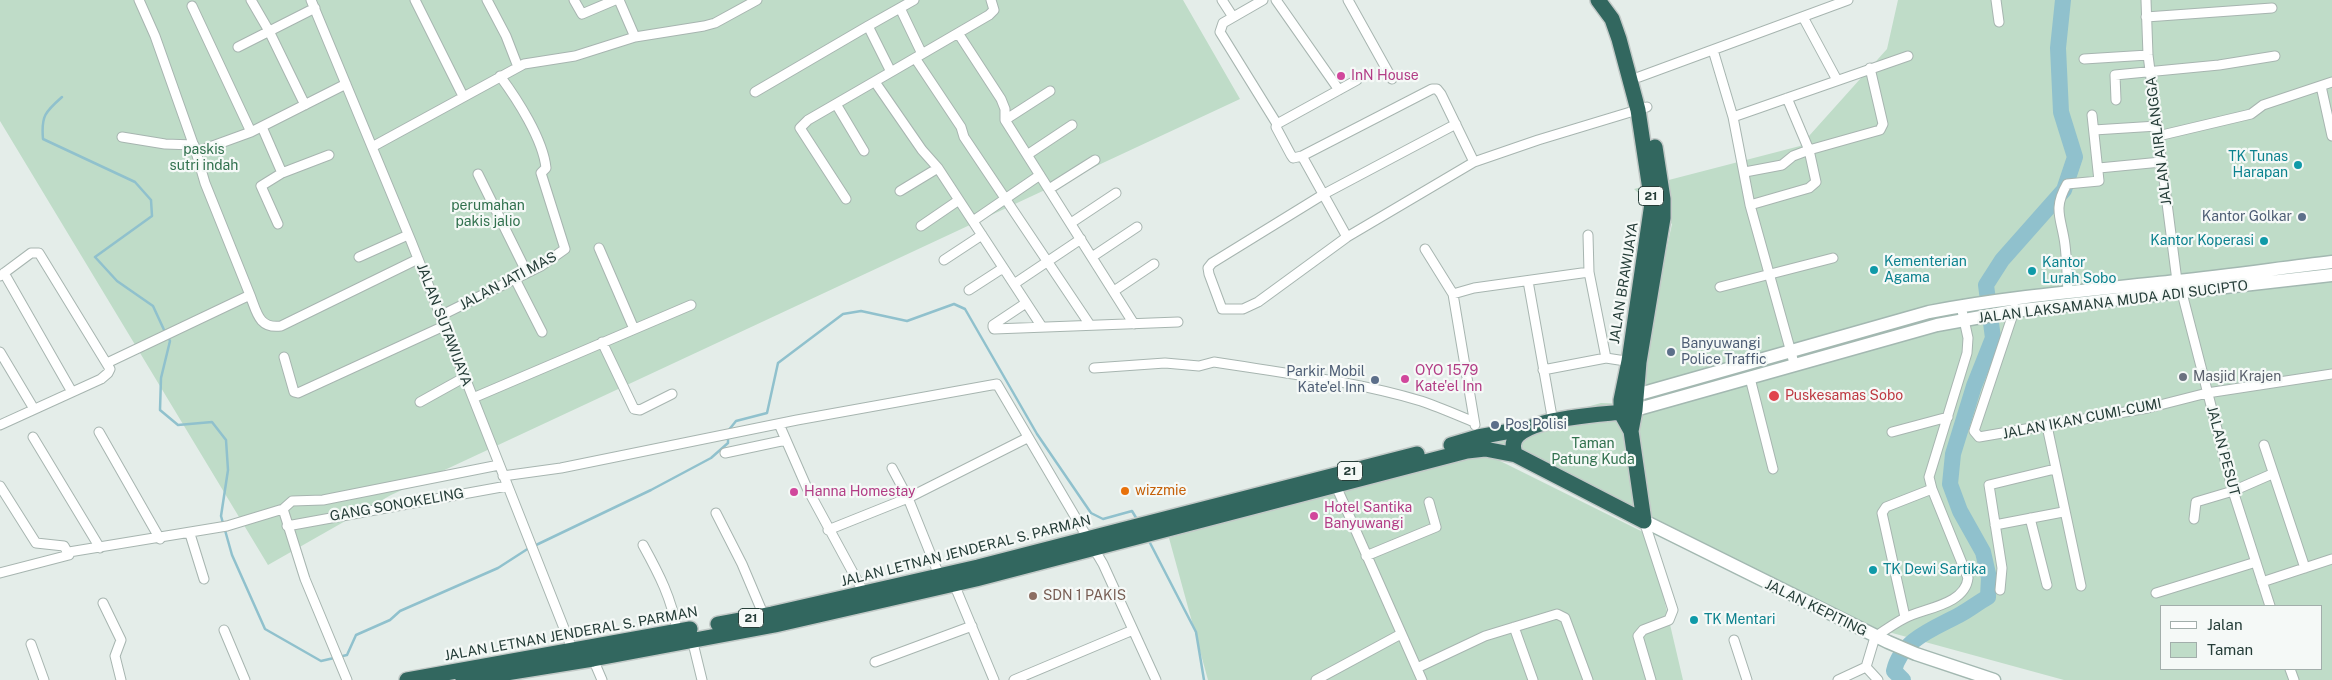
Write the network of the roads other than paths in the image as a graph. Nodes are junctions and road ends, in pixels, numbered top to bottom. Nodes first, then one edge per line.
1 (139, 0) edge
2 (251, 0) edge
3 (416, 0) edge
4 (487, 0) edge
5 (574, 0) edge
6 (615, 0) edge
7 (757, 0) edge
8 (914, 0) edge
9 (991, 0) edge
10 (1222, 0) edge
11 (1263, 0) edge
12 (1276, 0) edge
13 (1348, 0) edge
14 (1598, 0) edge
15 (1611, 0) edge
16 (1848, 0) edge
17 (1996, 0) edge
18 (2146, 0) edge
19 (1834, 2) edge
20 (313, 4) edge
21 (621, 4) edge
22 (192, 6) dead end
23 (900, 8) junction
24 (2272, 8) dead end
25 (1233, 17) junction
26 (1803, 17) junction
27 (2146, 17) junction
28 (1999, 22) dead end
29 (868, 26) junction
30 (269, 31) junction
31 (958, 33) junction
32 (635, 37) junction
33 (238, 47) dead end
34 (1713, 50) junction
35 (2148, 55) junction
36 (918, 56) junction
37 (1908, 56) dead end
38 (2275, 56) dead end
39 (2084, 59) dead end
40 (518, 67) junction
41 (1870, 68) junction
42 (891, 72) junction
43 (2152, 73) junction
44 (500, 76) junction
45 (1638, 77) junction
46 (1392, 79) dead end
47 (1356, 80) dead end
48 (1837, 80) junction
49 (875, 82) junction
50 (2332, 82) edge
51 (346, 84) junction
52 (2321, 86) junction
53 (1339, 90) junction
54 (1050, 91) dead end
55 (755, 92) dead end
56 (463, 96) junction
57 (1787, 98) junction
58 (2116, 100) dead end
59 (836, 104) junction
60 (305, 105) junction
61 (1642, 109) junction
62 (2092, 115) dead end
63 (1733, 117) junction
64 (1006, 120) junction
65 (1277, 124) junction
66 (1456, 124) junction
67 (1072, 125) dead end
68 (2157, 126) junction
69 (262, 127) junction
70 (2094, 130) junction
71 (251, 132) junction
72 (2158, 136) junction
73 (2332, 136) edge
74 (122, 137) dead end
75 (372, 147) junction
76 (195, 149) junction
77 (1809, 150) junction
78 (864, 151) dead end
79 (329, 155) dead end
80 (1027, 155) junction
81 (1302, 156) junction
82 (1095, 160) dead end
83 (1474, 162) junction
84 (2161, 162) junction
85 (938, 168) junction
86 (2099, 168) junction
87 (1745, 172) junction
88 (282, 173) junction
89 (478, 174) dead end
90 (1040, 175) junction
91 (1049, 189) junction
92 (900, 191) dead end
93 (1116, 193) dead end
94 (1324, 194) junction
95 (846, 199) dead end
96 (1005, 199) junction
97 (959, 200) junction
98 (1750, 205) junction
99 (973, 221) junction
100 (1071, 223) junction
101 (278, 224) dead end
102 (921, 226) dead end
103 (1137, 227) dead end
104 (408, 235) junction
105 (982, 235) junction
106 (1588, 235) dead end
107 (1347, 237) junction
108 (1080, 239) junction
109 (599, 248) dead end
110 (1425, 250) dead end
111 (359, 257) dead end
112 (1092, 257) junction
113 (1833, 258) dead end
114 (418, 259) junction
115 (944, 260) dead end
116 (1047, 261) junction
117 (2332, 262) edge
118 (1154, 264) dead end
119 (1004, 268) junction
120 (1589, 272) junction
121 (527, 273) junction
122 (1770, 274) junction
123 (2, 275) edge
124 (2332, 275) edge
125 (515, 279) junction
126 (1528, 281) junction
127 (1014, 284) junction
128 (1720, 287) dead end
129 (2180, 287) junction
130 (969, 290) dead end
131 (1114, 291) junction
132 (2068, 292) junction
133 (1452, 294) junction
134 (250, 295) junction
135 (2018, 298) junction
136 (1026, 303) junction
137 (691, 305) dead end
138 (1962, 306) junction
139 (2005, 307) junction
140 (440, 316) junction
141 (1969, 319) junction
142 (1178, 322) dead end
143 (1134, 324) junction
144 (1090, 325) junction
145 (444, 326) junction
146 (1042, 327) junction
147 (634, 329) junction
148 (542, 332) dead end
149 (602, 342) junction
150 (1791, 350) junction
151 (0, 352) edge
152 (284, 357) dead end
153 (1606, 358) junction
154 (1634, 362) junction
155 (1794, 363) junction
156 (107, 364) junction
157 (1094, 368) dead end
158 (1543, 370) junction
159 (2332, 374) edge
160 (464, 377) junction
161 (1750, 378) junction
162 (72, 392) junction
163 (2207, 393) junction
164 (672, 394) dead end
165 (472, 398) junction
166 (420, 402) dead end
167 (1628, 404) junction
168 (34, 409) junction
169 (1948, 417) junction
170 (1474, 422) junction
171 (1553, 422) junction
172 (0, 424) edge
173 (779, 424) junction
174 (2047, 426) junction
175 (1528, 428) junction
176 (99, 432) dead end
177 (1892, 432) dead end
178 (33, 437) dead end
179 (1478, 437) junction
180 (1027, 438) junction
181 (786, 440) junction
182 (2264, 445) dead end
183 (725, 453) dead end
184 (1516, 455) junction
185 (499, 465) junction
186 (892, 468) dead end
187 (1773, 469) dead end
188 (2055, 469) junction
189 (2272, 474) junction
190 (503, 476) junction
191 (0, 486) edge
192 (507, 486) junction
193 (1336, 486) junction
194 (1932, 489) junction
195 (2233, 491) junction
196 (908, 498) junction
197 (1429, 502) dead end
198 (283, 509) junction
199 (2063, 512) junction
200 (716, 513) dead end
201 (2030, 518) junction
202 (2194, 519) dead end
203 (1644, 521) junction
204 (1175, 522) junction
205 (287, 526) junction
206 (1995, 526) junction
207 (828, 530) junction
208 (190, 534) junction
209 (160, 539) junction
210 (1093, 544) junction
211 (643, 545) dead end
212 (100, 548) junction
213 (68, 552) junction
214 (1366, 556) junction
215 (2332, 559) edge
216 (2256, 562) junction
217 (2305, 568) junction
218 (0, 573) edge
219 (940, 575) junction
220 (204, 579) dead end
221 (2262, 582) junction
222 (954, 584) junction
223 (2047, 585) dead end
224 (2080, 586) dead end
225 (2000, 590) dead end
226 (2156, 593) dead end
227 (864, 594) junction
228 (103, 603) dead end
229 (2270, 605) edge
230 (764, 616) junction
231 (1905, 617) junction
232 (972, 626) junction
233 (1514, 627) junction
234 (224, 630) dead end
235 (1133, 630) junction
236 (677, 632) junction
237 (1401, 634) junction
238 (1875, 636) junction
239 (692, 639) junction
240 (1734, 640) dead end
241 (31, 644) dead end
242 (573, 651) junction
243 (593, 659) junction
244 (875, 662) dead end
245 (1866, 667) junction
246 (1417, 668) junction
247 (486, 678) edge
248 (1154, 679) edge
249 (44, 680) edge
250 (121, 680) edge
251 (245, 680) edge
252 (346, 680) edge
253 (407, 680) edge
254 (463, 680) edge
255 (602, 680) edge
256 (702, 680) edge
257 (994, 680) edge
258 (1014, 680) edge
259 (1316, 680) edge
260 (1422, 680) edge
261 (1533, 680) edge
262 (1588, 680) edge
263 (1651, 680) edge
264 (1747, 680) edge
265 (1838, 680) edge
266 (1878, 680) edge
267 (1994, 680) edge

1 - 76 street
2 - 30 street
3 - 56 street
4 - 40 street
5 - 6 street
7 - 32 street
8 - 23 street
9 - 31 street
10 - 25 street
11 - 25 street
12 - 53 street
13 - 46 street
14 - 61 highway, JALAN BRAWIJAYA / 21
15 - 45 highway, JALAN BRAWIJAYA / 21
16 - 19 street
17 - 28 street
18 - 27 street, JALAN AIRLANGGA
19 - 26 street
20 - 30 street
20 - 51 street, JALAN SUTAWIJAYA
21 - 32 street
22 - 71 street
23 - 29 street
23 - 36 street
24 - 27 street
25 - 65 street
26 - 34 street
26 - 48 street
27 - 35 street, JALAN AIRLANGGA
29 - 42 street
29 - 55 street
30 - 33 street
30 - 60 street
31 - 36 street
31 - 64 street
32 - 40 street
34 - 45 street
34 - 63 street
35 - 39 street
35 - 43 street, JALAN AIRLANGGA
36 - 42 street
36 - 96 street
37 - 41 street
38 - 43 street
40 - 44 street
41 - 48 street
41 - 77 street
42 - 49 street
43 - 58 street
43 - 68 street, JALAN AIRLANGGA
44 - 56 street
44 - 121 street, JALAN JATI MAS
45 - 61 highway, JALAN BRAWIJAYA / 21
47 - 53 street
48 - 57 street
49 - 59 street
49 - 85 street
50 - 52 street
51 - 60 street
51 - 75 street, JALAN SUTAWIJAYA
52 - 72 street
52 - 73 street
53 - 65 street
54 - 64 street
56 - 75 street
57 - 63 street
57 - 77 street
59 - 78 street
59 - 95 street
60 - 69 street
61 - 83 street
61 - 154 highway, JALAN BRAWIJAYA / 21
62 - 70 street
63 - 87 street
64 - 80 street
65 - 81 street
66 - 81 street
66 - 83 street
66 - 94 street
67 - 80 street
68 - 70 street
68 - 72 street, JALAN AIRLANGGA
69 - 71 street
69 - 88 street
70 - 86 street
71 - 76 street
72 - 84 street, JALAN AIRLANGGA
74 - 76 street
75 - 104 street, JALAN SUTAWIJAYA
76 - 134 street
77 - 87 street
77 - 98 street
79 - 88 street
80 - 90 street
81 - 94 street
82 - 91 street
83 - 107 street
84 - 86 street
84 - 129 street, JALAN AIRLANGGA
85 - 92 street
85 - 97 street
86 - 132 street
87 - 98 street
88 - 101 street
89 - 121 street
90 - 91 street
90 - 96 street
91 - 100 street
93 - 100 street
94 - 107 street
94 - 107 street
96 - 99 street
96 - 116 street
97 - 99 street
97 - 102 street
98 - 122 street
99 - 105 street
100 - 108 street
103 - 112 street
104 - 111 street
104 - 114 street, JALAN SUTAWIJAYA
105 - 115 street
105 - 119 street
106 - 120 street
108 - 112 street
108 - 116 street
109 - 147 street
110 - 133 street
112 - 131 street
113 - 122 street
114 - 134 street
114 - 140 street, JALAN SUTAWIJAYA
116 - 127 street
116 - 144 street
117 - 129 main road, JALAN LAKSAMANA MUDA ADI SUCIPTO
118 - 131 street
119 - 127 street
119 - 130 street
120 - 126 street
120 - 153 street
121 - 125 street, JALAN JATI MAS
122 - 128 street
122 - 150 street
123 - 156 street
123 - 162 street
124 - 129 main road, JALAN LAKSAMANA MUDA ADI SUCIPTO
125 - 140 street, JALAN JATI MAS
125 - 148 street
126 - 133 street
126 - 158 street
127 - 136 street
129 - 132 main road, JALAN LAKSAMANA MUDA ADI SUCIPTO
129 - 139 main road, JALAN LAKSAMANA MUDA ADI SUCIPTO
129 - 163 street, JALAN PESUT
131 - 143 street
132 - 135 main road, JALAN LAKSAMANA MUDA ADI SUCIPTO
133 - 170 street
134 - 156 street
135 - 139 main road, JALAN LAKSAMANA MUDA ADI SUCIPTO
135 - 139 street, JALAN IKAN CUMI-CUMI
136 - 146 street
136 - 146 street
137 - 147 street
138 - 139 main road, JALAN LAKSAMANA MUDA ADI SUCIPTO
138 - 141 street
138 - 150 main road, JALAN LAKSAMANA MUDA ADI SUCIPTO
139 - 141 main road, JALAN LAKSAMANA MUDA ADI SUCIPTO
139 - 174 street, JALAN IKAN CUMI-CUMI
140 - 145 street, JALAN SUTAWIJAYA
141 - 155 main road, JALAN LAKSAMANA MUDA ADI SUCIPTO
141 - 169 street
142 - 143 street
143 - 144 street
144 - 146 street
145 - 152 street
145 - 160 street, JALAN SUTAWIJAYA
147 - 149 street
149 - 164 street
149 - 165 street
150 - 155 street
150 - 167 main road, JALAN LAKSAMANA MUDA ADI SUCIPTO
151 - 168 street
153 - 154 street
153 - 158 street
154 - 167 highway, JALAN BRAWIJAYA / 21
155 - 161 main road, JALAN LAKSAMANA MUDA ADI SUCIPTO
156 - 162 street
157 - 170 street
158 - 171 street
159 - 163 street, JALAN IKAN CUMI-CUMI
160 - 165 street, JALAN SUTAWIJAYA
160 - 166 street
161 - 167 main road, JALAN LAKSAMANA MUDA ADI SUCIPTO
161 - 187 street
162 - 168 street
163 - 174 street, JALAN IKAN CUMI-CUMI
163 - 195 street, JALAN PESUT
165 - 185 street, JALAN SUTAWIJAYA
167 - 171 highway, 21
167 - 203 highway, 21
168 - 172 street
169 - 177 street
169 - 194 street
170 - 179 street
171 - 175 highway, 21
173 - 180 street
173 - 181 street
173 - 190 street
174 - 188 street
175 - 179 highway, JALAN LETNAN JENDERAL S. PARMAN / 21
175 - 184 highway
176 - 209 street
178 - 212 street
179 - 204 highway, JALAN LETNAN JENDERAL S. PARMAN / 21
180 - 196 street
180 - 210 street
181 - 183 street
181 - 207 street
182 - 189 street
184 - 193 highway, JALAN LETNAN JENDERAL S. PARMAN / 21
184 - 203 highway, 21
185 - 190 street, JALAN SUTAWIJAYA
185 - 198 street
186 - 196 street
188 - 199 street
188 - 206 street
189 - 195 street
189 - 217 street
190 - 192 street, JALAN SUTAWIJAYA
191 - 213 street
192 - 205 street, GANG SONOKELING
192 - 242 street, JALAN SUTAWIJAYA
193 - 204 highway, JALAN LETNAN JENDERAL S. PARMAN / 21
193 - 214 street
194 - 231 street
194 - 231 street
195 - 202 street
195 - 216 street, JALAN PESUT
196 - 207 street
196 - 219 street
197 - 214 street
198 - 205 street
198 - 208 street
199 - 201 street
199 - 224 street
200 - 230 street
201 - 206 street
201 - 223 street
203 - 238 main road, JALAN KEPITING
203 - 263 street
204 - 210 highway, JALAN LETNAN JENDERAL S. PARMAN / 21
205 - 252 street
206 - 225 street
207 - 227 street
208 - 209 street
208 - 220 street
209 - 212 street
210 - 219 highway, JALAN LETNAN JENDERAL S. PARMAN / 21
210 - 222 highway, JALAN LETNAN JENDERAL S. PARMAN / 21
210 - 235 street
211 - 236 street
212 - 213 street
213 - 218 street
214 - 237 street
215 - 217 street
216 - 221 street, JALAN PESUT
216 - 226 street
217 - 221 street
219 - 227 highway, JALAN LETNAN JENDERAL S. PARMAN / 21
221 - 229 street, JALAN PESUT
222 - 232 street
222 - 239 highway, JALAN LETNAN JENDERAL S. PARMAN / 21
227 - 230 highway, JALAN LETNAN JENDERAL S. PARMAN / 21
228 - 250 street
230 - 236 highway, JALAN LETNAN JENDERAL S. PARMAN / 21
231 - 238 street
232 - 244 street
232 - 257 street
233 - 246 street
233 - 261 street
233 - 262 street
234 - 251 street
235 - 248 street
235 - 258 street
236 - 242 highway, JALAN LETNAN JENDERAL S. PARMAN / 21
237 - 246 street
237 - 259 street
238 - 245 street
238 - 267 main road, JALAN KEPITING
239 - 243 highway, JALAN LETNAN JENDERAL S. PARMAN / 21
239 - 256 street
240 - 264 street
241 - 249 street
242 - 253 highway, JALAN LETNAN JENDERAL S. PARMAN / 21
243 - 247 highway, JALAN LETNAN JENDERAL S. PARMAN / 21
243 - 255 street
245 - 265 street
245 - 266 street
246 - 260 street
247 - 254 highway, JALAN LETNAN JENDERAL S. PARMAN / 21

